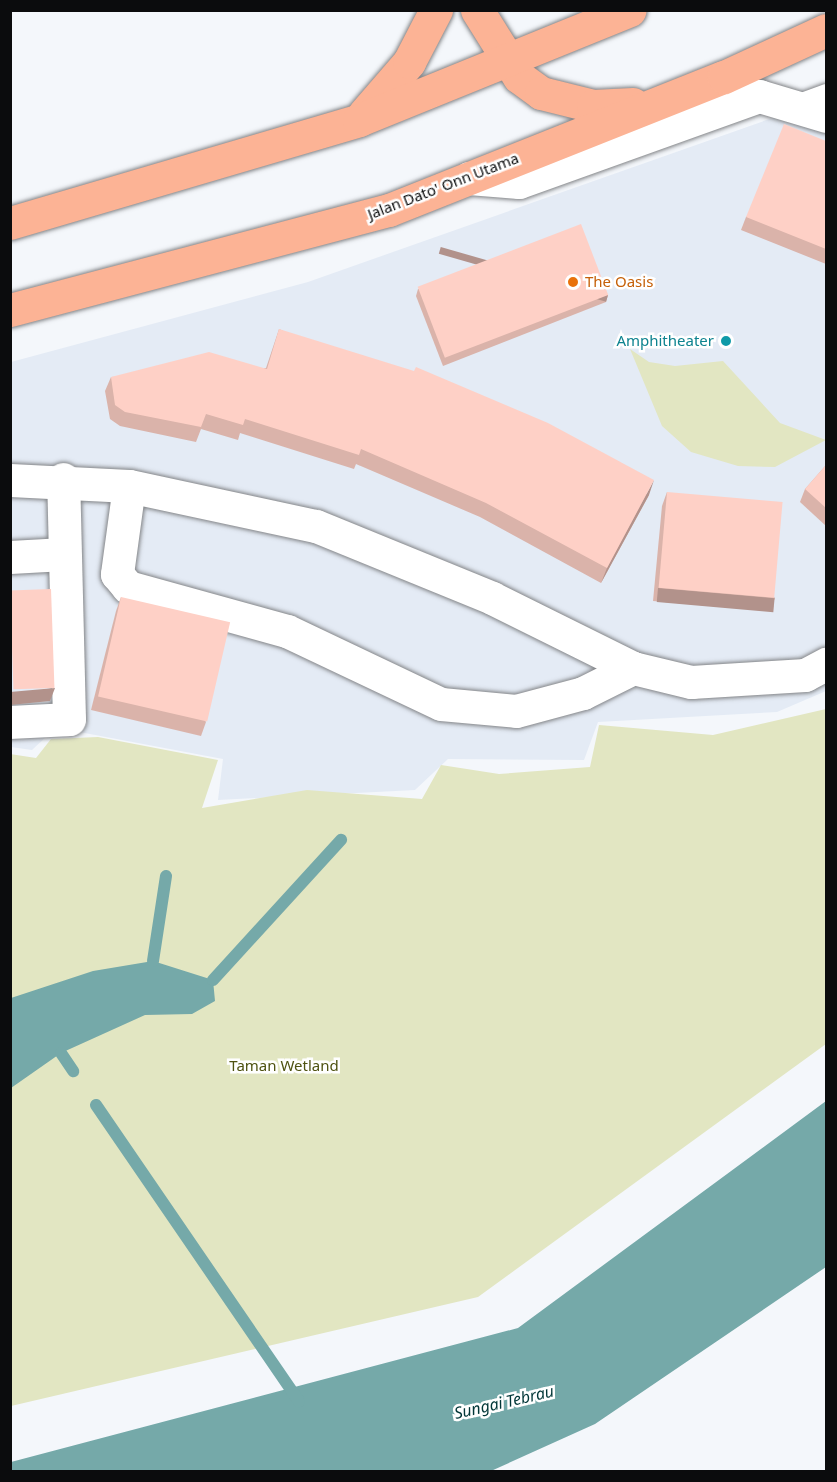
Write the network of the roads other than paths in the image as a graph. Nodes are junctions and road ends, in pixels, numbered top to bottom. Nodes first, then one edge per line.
1 (436, 10) edge
2 (477, 10) edge
3 (630, 10) edge
4 (826, 30) edge
5 (504, 57) junction
6 (826, 92) edge
7 (659, 102) junction
8 (794, 104) junction
9 (826, 116) edge
10 (359, 120) junction
11 (469, 178) junction
12 (10, 223) edge
13 (10, 310) edge
14 (63, 479) junction
15 (10, 480) edge
16 (129, 486) junction
17 (64, 554) junction
18 (10, 557) edge
19 (826, 664) edge
20 (633, 668) junction
21 (10, 722) edge

1 - 10 main road
2 - 5 main road
3 - 5 main road
4 - 7 main road, Jalan Dato' Onn Utama
5 - 7 main road
5 - 10 main road
6 - 8 lane
7 - 11 main road, Jalan Dato' Onn Utama
8 - 9 street
8 - 11 street
10 - 12 main road
11 - 13 main road, Jalan Dato' Onn Utama
14 - 15 street
14 - 16 street
14 - 17 street
16 - 20 street
16 - 20 street
17 - 18 street
17 - 21 street
19 - 20 street

